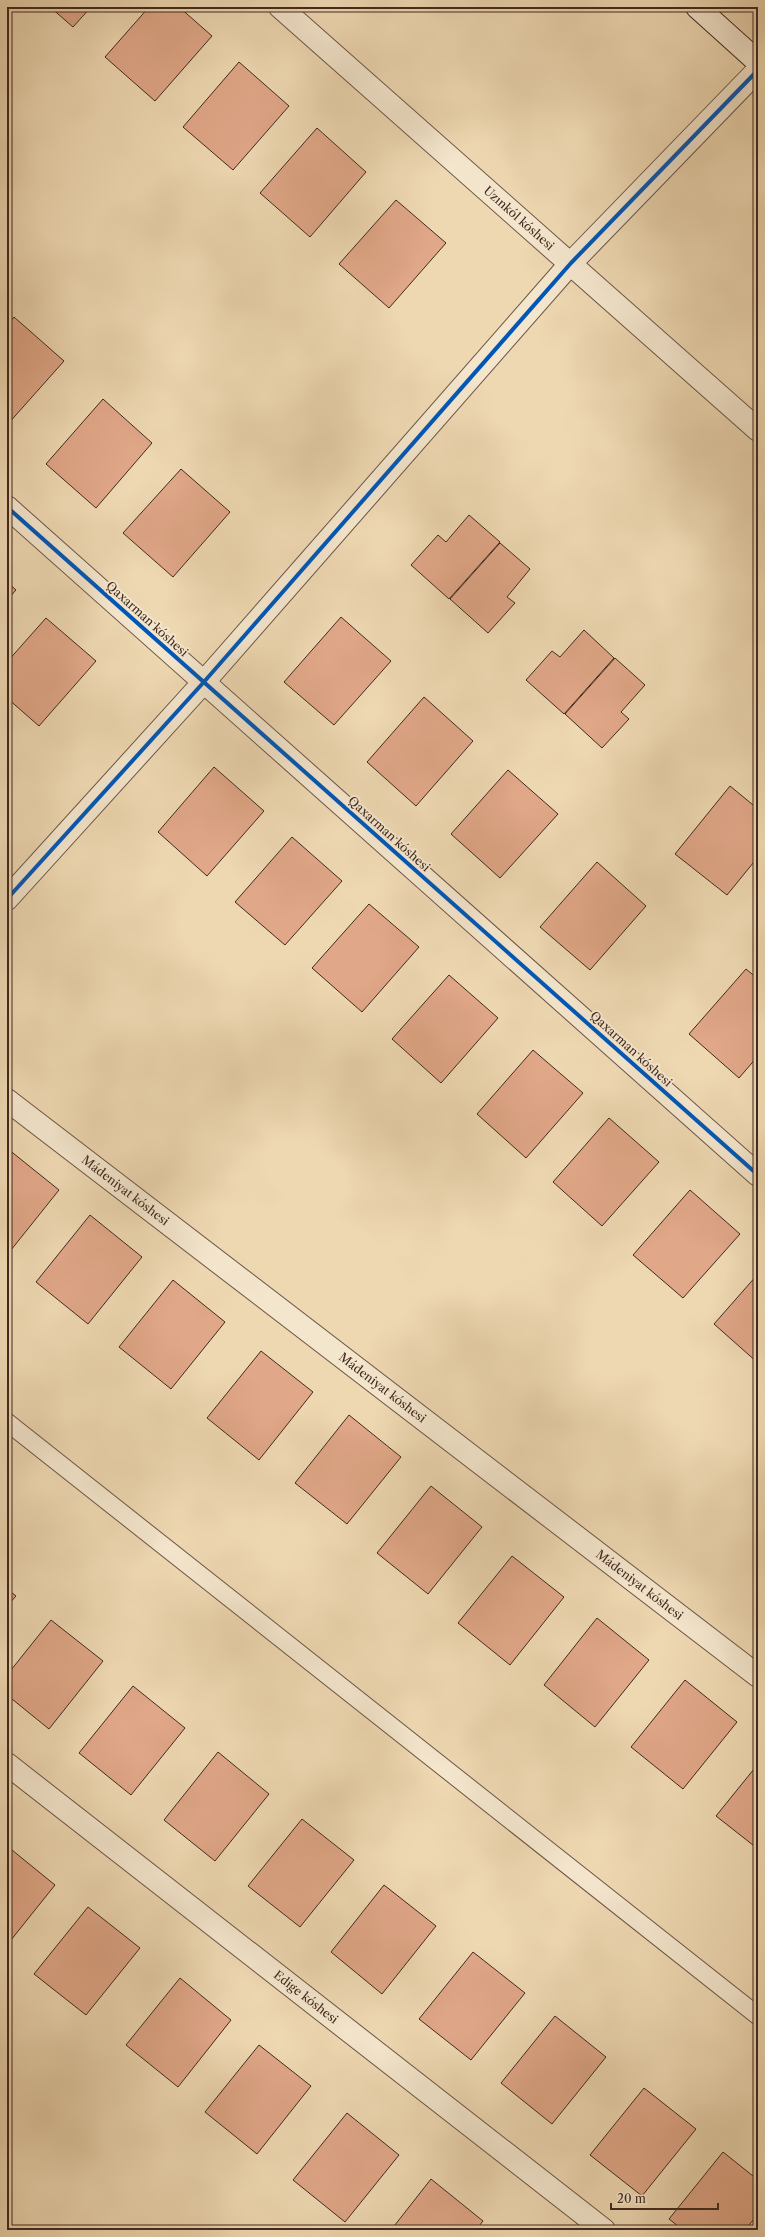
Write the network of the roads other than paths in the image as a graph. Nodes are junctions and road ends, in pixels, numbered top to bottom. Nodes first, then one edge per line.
1 (280, 7) edge
2 (697, 7) edge
3 (758, 62) edge
4 (758, 70) edge
5 (571, 263) junction
6 (758, 430) edge
7 (7, 507) edge
8 (203, 683) junction
9 (7, 899) edge
10 (7, 1100) edge
11 (758, 1176) edge
12 (7, 1422) edge
13 (758, 1676) edge
14 (7, 1764) edge
15 (758, 2016) edge
16 (604, 2230) edge

1 - 5 street, Uzınkól kóshesi
2 - 3 street
4 - 5 street
5 - 6 street, Uzınkól kóshesi
5 - 8 street
7 - 8 street, Qaxarman kóshesi
8 - 9 street
8 - 11 street, Qaxarman kóshesi
10 - 13 street, Mádeniyat kóshesi
12 - 15 lane
14 - 16 street, Edige kóshesi

